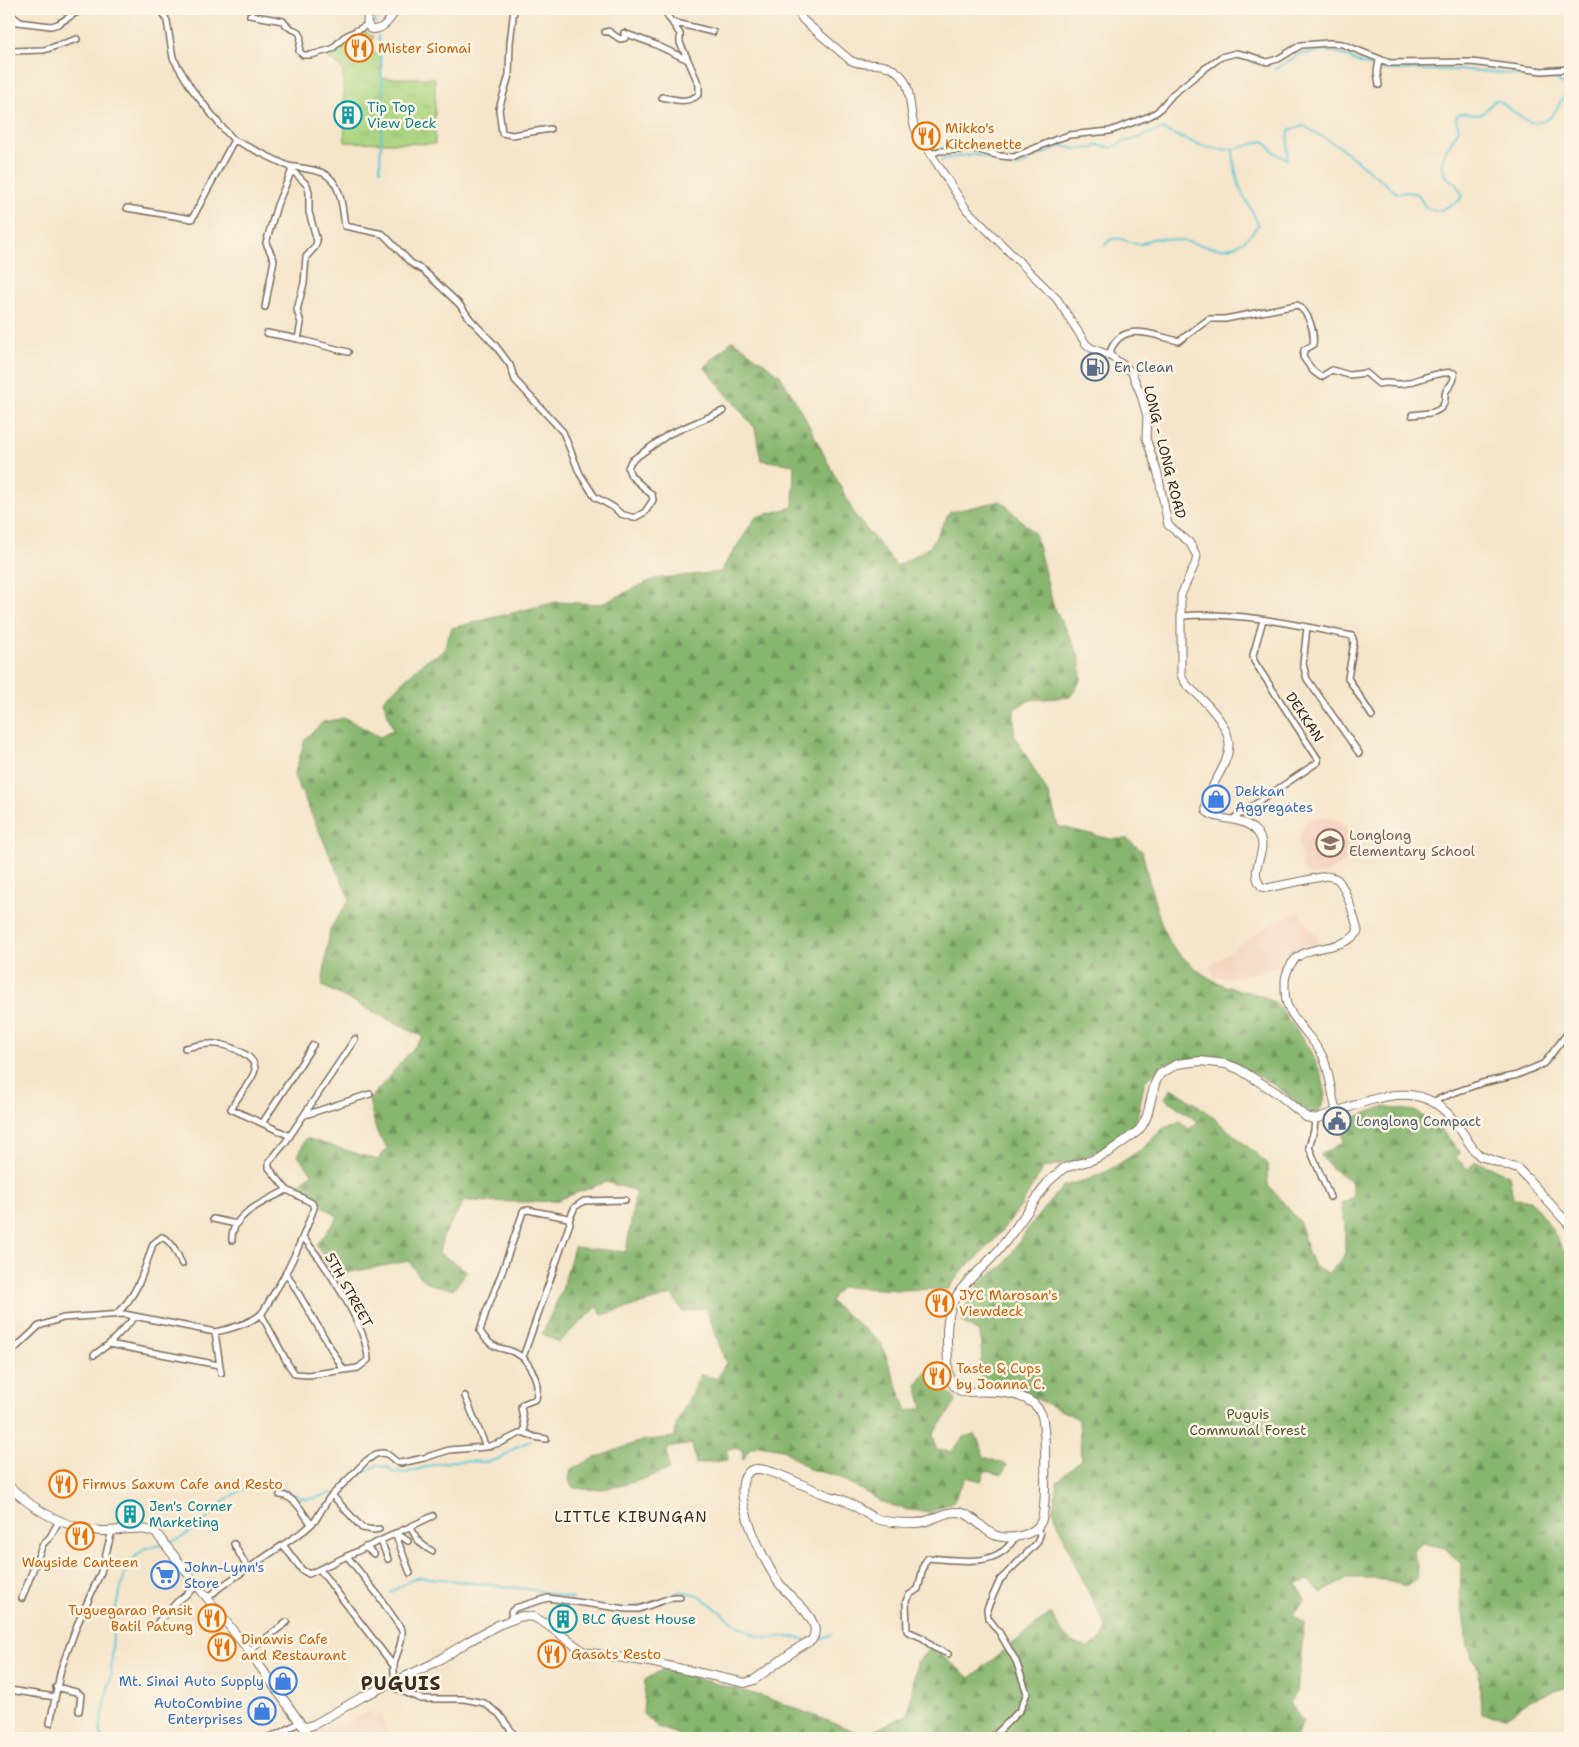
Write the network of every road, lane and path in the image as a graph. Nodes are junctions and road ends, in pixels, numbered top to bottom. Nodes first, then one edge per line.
1 (82, 9) edge
2 (162, 9) edge
3 (368, 9) edge
4 (398, 9) edge
5 (514, 9) edge
6 (665, 9) edge
7 (796, 9) edge
8 (9, 13) edge
9 (250, 15) dead end
10 (9, 21) edge
11 (21, 22) junction
12 (672, 22) junction
13 (367, 25) junction
14 (605, 32) dead end
15 (713, 32) dead end
16 (78, 39) dead end
17 (9, 51) edge
18 (688, 60) junction
19 (1379, 60) junction
20 (1570, 68) edge
21 (1379, 85) dead end
22 (662, 97) dead end
23 (550, 129) dead end
24 (234, 140) junction
25 (931, 154) junction
26 (290, 168) junction
27 (127, 208) dead end
28 (265, 306) dead end
29 (267, 333) dead end
30 (298, 339) junction
31 (348, 352) dead end
32 (1109, 355) junction
33 (724, 410) dead end
34 (1412, 415) dead end
35 (1182, 616) junction
36 (1263, 620) junction
37 (1307, 627) junction
38 (1372, 716) dead end
39 (1359, 753) dead end
40 (1233, 819) junction
41 (1570, 1030) edge
42 (355, 1039) dead end
43 (312, 1046) dead end
44 (185, 1048) dead end
45 (370, 1094) dead end
46 (1434, 1101) junction
47 (1336, 1112) junction
48 (305, 1114) junction
49 (1315, 1119) junction
50 (263, 1122) junction
51 (290, 1136) junction
52 (287, 1190) junction
53 (1330, 1197) dead end
54 (625, 1200) dead end
55 (214, 1219) dead end
56 (569, 1220) junction
57 (236, 1224) junction
58 (1570, 1226) edge
59 (304, 1237) junction
60 (232, 1240) dead end
61 (182, 1264) dead end
62 (287, 1274) junction
63 (117, 1313) junction
64 (261, 1314) junction
65 (135, 1317) junction
66 (215, 1332) junction
67 (109, 1344) junction
68 (9, 1354) edge
69 (94, 1355) dead end
70 (524, 1357) junction
71 (219, 1364) junction
72 (343, 1369) junction
73 (221, 1373) dead end
74 (465, 1396) dead end
75 (523, 1432) junction
76 (546, 1439) dead end
77 (486, 1447) junction
78 (9, 1486) edge
79 (280, 1495) dead end
80 (332, 1495) junction
81 (433, 1516) dead end
82 (59, 1521) junction
83 (311, 1524) junction
84 (411, 1526) junction
85 (1037, 1527) junction
86 (379, 1529) dead end
87 (112, 1531) junction
88 (395, 1533) junction
89 (1015, 1537) junction
90 (381, 1541) junction
91 (408, 1541) dead end
92 (234, 1544) dead end
93 (284, 1546) junction
94 (365, 1547) junction
95 (432, 1551) dead end
96 (374, 1554) dead end
97 (347, 1556) junction
98 (388, 1559) dead end
99 (248, 1569) junction
100 (320, 1570) junction
101 (410, 1573) dead end
102 (197, 1586) junction
103 (680, 1597) dead end
104 (22, 1598) dead end
105 (208, 1598) junction
106 (512, 1620) junction
107 (158, 1622) dead end
108 (287, 1622) dead end
109 (249, 1651) junction
110 (948, 1654) dead end
111 (393, 1665) junction
112 (396, 1681) junction
113 (387, 1684) junction
114 (56, 1687) junction
115 (9, 1690) edge
116 (55, 1697) junction
117 (79, 1711) dead end
118 (50, 1723) dead end
119 (302, 1725) junction
120 (513, 1733) dead end
121 (265, 1738) edge
122 (308, 1738) edge
123 (992, 1738) edge

1 - 11 street
2 - 24 street
3 - 13 main road
4 - 13 main road
5 - 23 street
6 - 12 street
7 - 25 main road, LONG - LONG ROAD
8 - 11 street
9 - 13 street
10 - 11 street
12 - 15 street
12 - 18 street
14 - 18 street
16 - 17 street
18 - 22 street
19 - 20 street
19 - 21 street
19 - 25 street
24 - 26 street
24 - 27 street
25 - 32 main road, LONG - LONG ROAD
26 - 28 street
26 - 30 street
26 - 33 street
29 - 30 street
30 - 31 street
32 - 34 street
32 - 35 main road, LONG - LONG ROAD
35 - 36 street
35 - 40 main road, LONG - LONG ROAD
36 - 37 street
36 - 40 street, DEKKAN
37 - 38 street
37 - 39 street
40 - 47 main road, LONG - LONG ROAD
41 - 46 street
42 - 48 street
43 - 50 street
44 - 50 street
45 - 48 street
46 - 47 main road
46 - 58 main road
47 - 49 main road
48 - 51 street
49 - 53 street
49 - 85 main road
50 - 51 street
51 - 52 street
52 - 57 street
52 - 59 street
54 - 56 street
55 - 57 street
56 - 70 street
56 - 70 street
57 - 60 street
59 - 62 street
59 - 72 street, 5TH STREET
61 - 63 street
62 - 64 street
62 - 72 street
63 - 65 street
63 - 68 street
64 - 66 street
64 - 72 street
65 - 66 street
65 - 67 street
66 - 71 street
67 - 69 street
67 - 71 street
70 - 75 street
71 - 73 street
74 - 77 street
75 - 76 street
75 - 77 street
77 - 80 street
78 - 82 main road
79 - 83 street
80 - 83 street
80 - 86 street
81 - 84 street
82 - 87 main road
82 - 104 street
83 - 93 street
84 - 88 street
84 - 95 street
85 - 89 main road
85 - 123 street
87 - 102 main road
87 - 114 street
88 - 90 street
88 - 91 street
88 - 101 street
89 - 106 main road
89 - 110 street
90 - 94 street
90 - 98 street
92 - 99 street
93 - 99 street
93 - 100 street
94 - 96 street
94 - 97 street
97 - 100 street
97 - 111 street
99 - 105 street
100 - 111 street
102 - 105 main road
102 - 107 street
103 - 106 street
105 - 109 main road
106 - 112 main road
108 - 109 street
109 - 119 main road
111 - 112 street
112 - 113 main road
113 - 119 main road
113 - 120 street
114 - 116 street
114 - 117 street
115 - 116 street
116 - 118 street
119 - 121 street
119 - 122 main road

